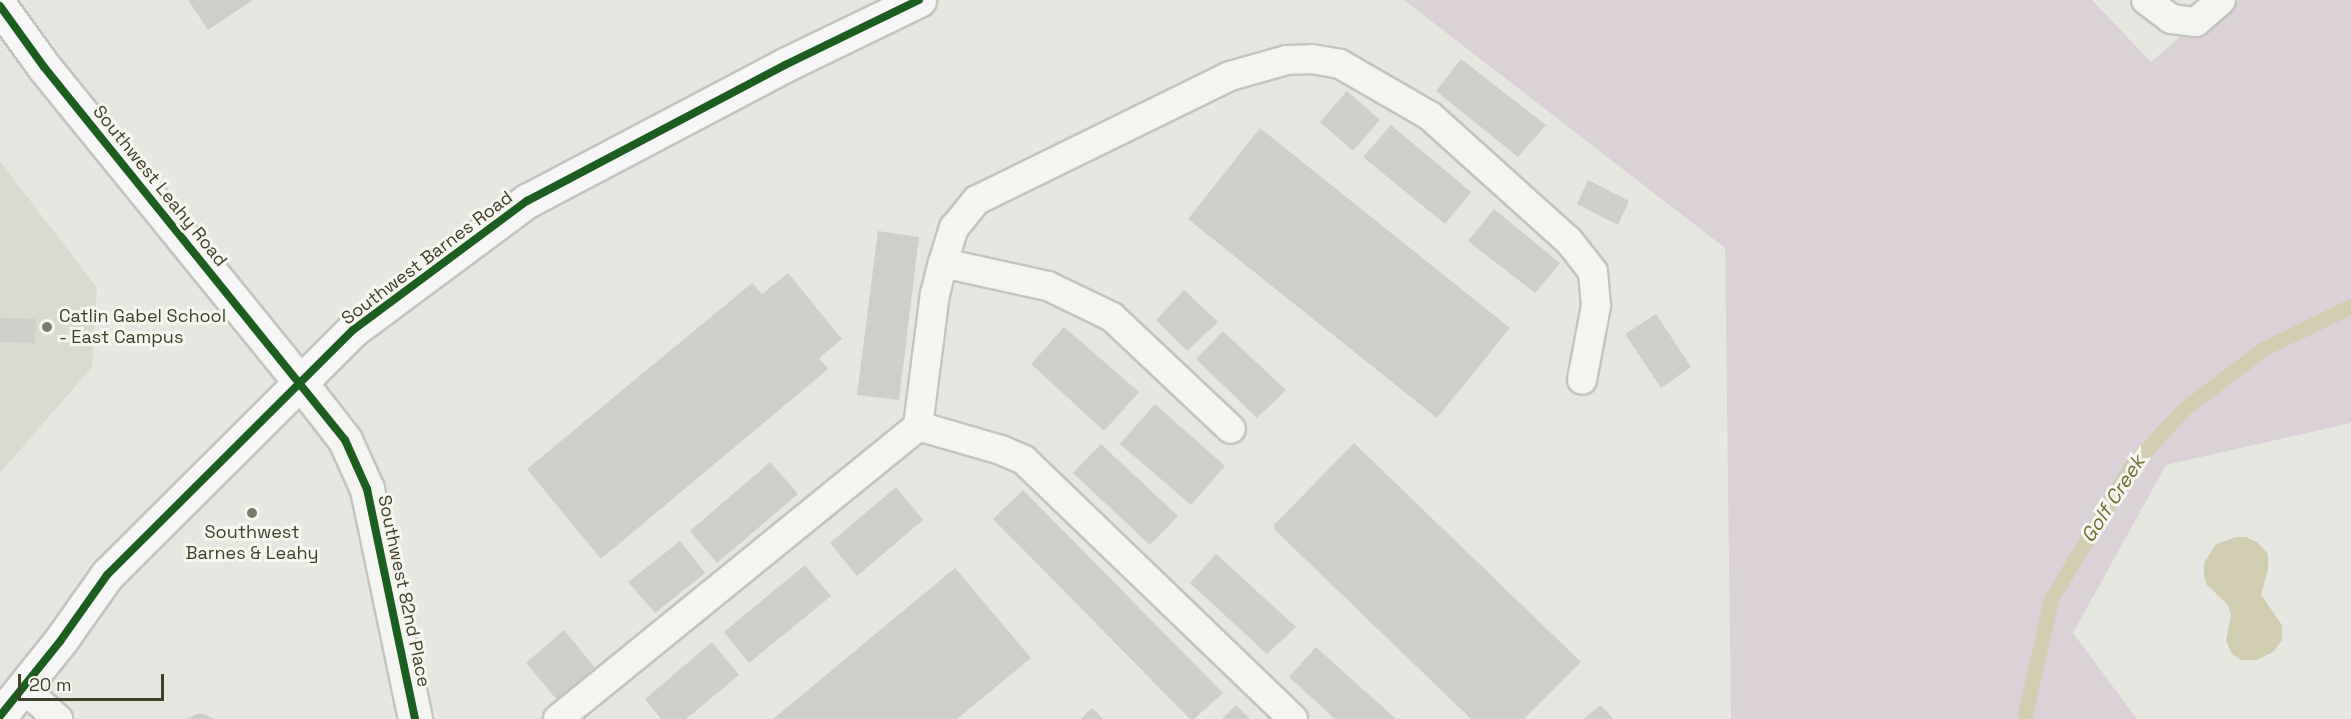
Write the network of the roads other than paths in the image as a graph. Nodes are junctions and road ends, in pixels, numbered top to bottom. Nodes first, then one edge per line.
1 (920, 0) edge
2 (2146, 0) edge
3 (2221, 0) edge
4 (0, 6) edge
5 (943, 263) junction
6 (1582, 380) dead end
7 (300, 382) junction
8 (918, 426) junction
9 (1231, 429) dead end
10 (23, 688) junction
11 (0, 716) edge
12 (57, 719) edge
13 (415, 719) edge
14 (558, 719) edge
15 (1293, 719) edge

1 - 7 main road, Southwest Barnes Road
2 - 3 lane
4 - 7 main road, Southwest Leahy Road
5 - 6 lane
5 - 8 lane
5 - 9 lane
7 - 10 main road, Southwest Barnes Road
7 - 13 street, Southwest 82nd Place
8 - 14 lane
8 - 15 lane
10 - 11 main road, Southwest Barnes Road
10 - 12 lane

